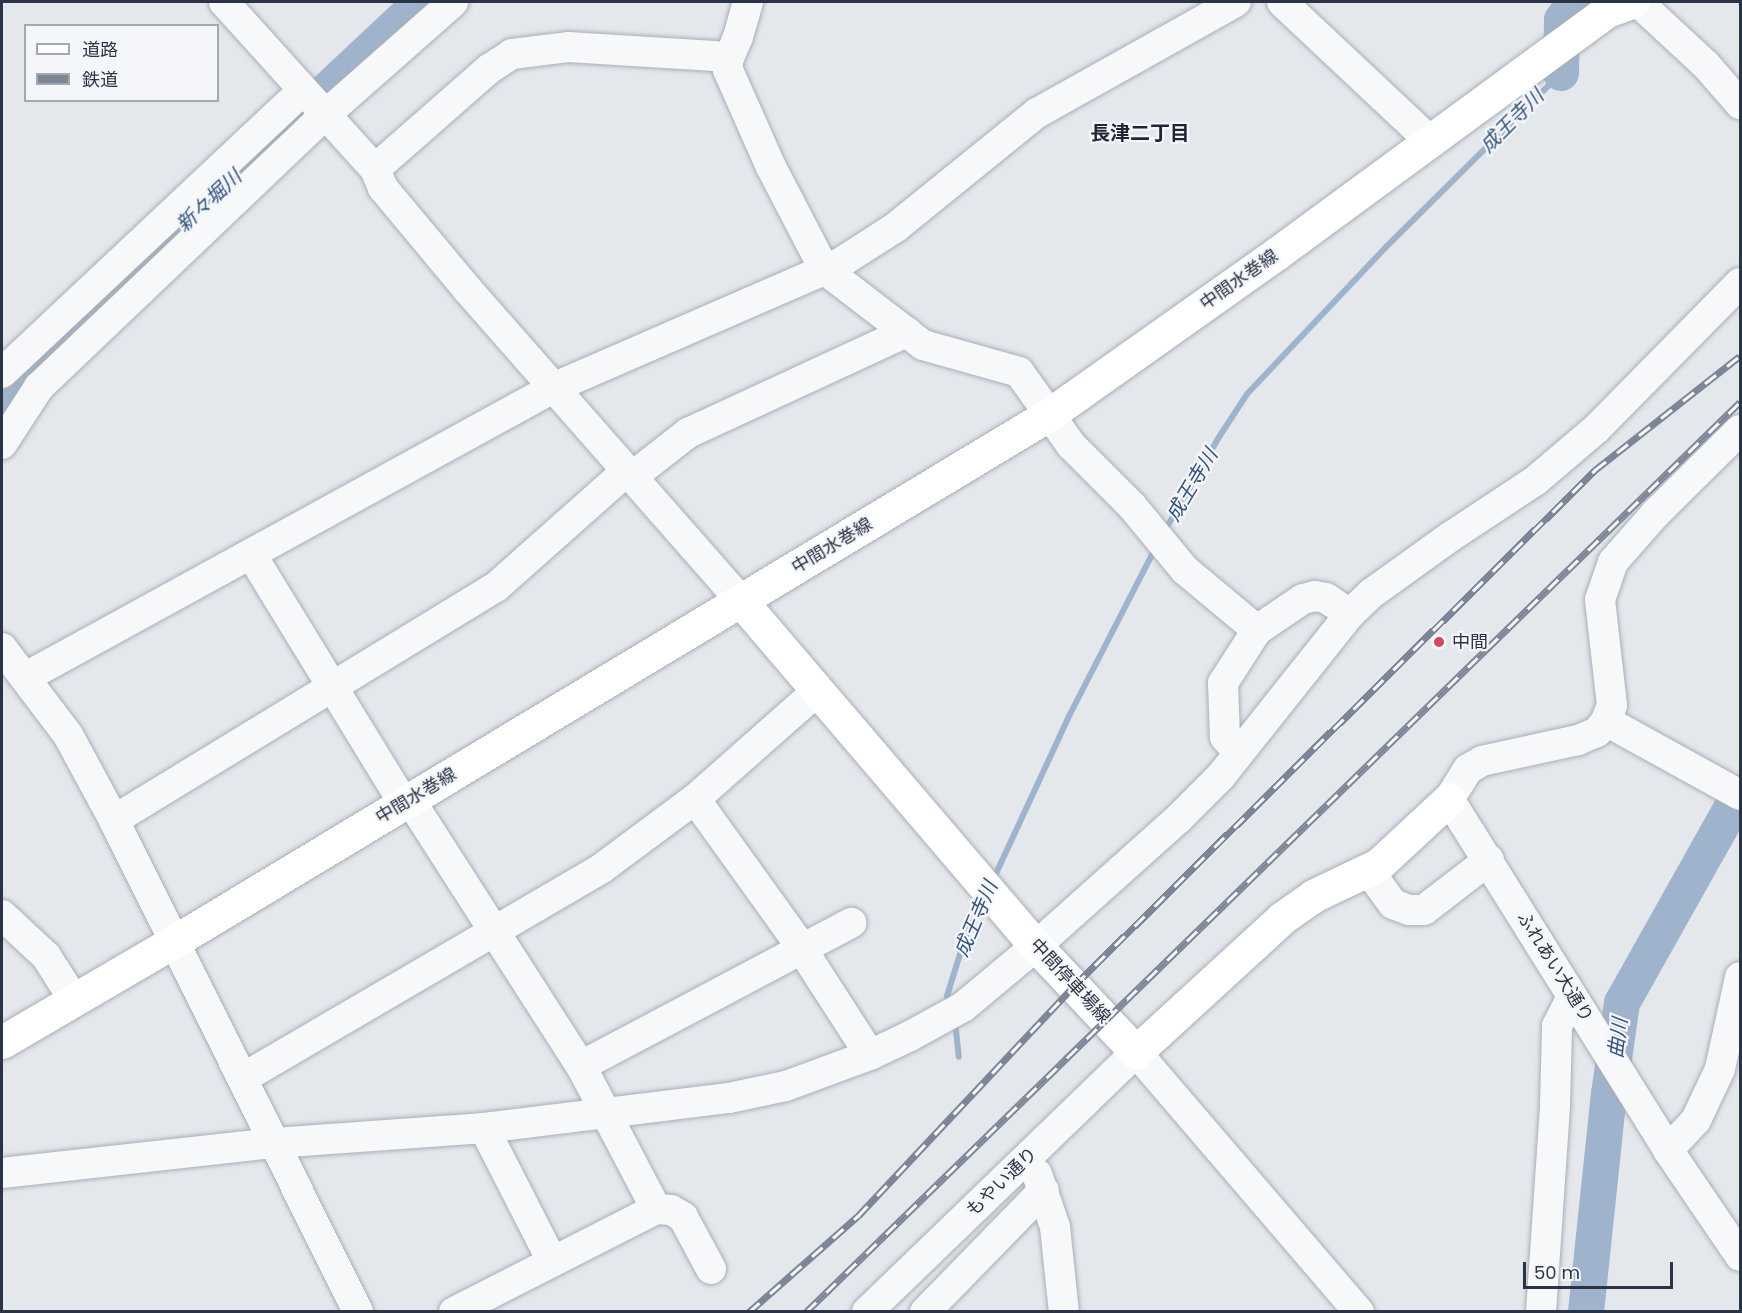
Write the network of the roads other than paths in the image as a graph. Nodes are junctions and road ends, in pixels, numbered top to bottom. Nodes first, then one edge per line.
1 (224, 2) edge
2 (453, 2) edge
3 (748, 2) edge
4 (1236, 2) edge
5 (1282, 2) edge
6 (1632, 2) edge
7 (1638, 2) edge
8 (728, 60) junction
9 (314, 103) junction
10 (1740, 104) edge
11 (1430, 141) junction
12 (375, 169) junction
13 (824, 269) junction
14 (1740, 283) edge
15 (907, 332) junction
16 (2, 373) edge
17 (555, 387) junction
18 (1050, 414) junction
19 (1740, 430) edge
20 (2, 444) edge
21 (633, 476) junction
22 (251, 554) junction
23 (741, 601) junction
24 (1350, 614) junction
25 (1257, 630) junction
26 (2, 648) edge
27 (26, 677) junction
28 (332, 688) junction
29 (818, 690) junction
30 (1606, 721) junction
31 (1239, 753) junction
32 (1740, 795) edge
33 (1449, 798) junction
34 (696, 799) junction
35 (410, 800) junction
36 (114, 820) junction
37 (1489, 860) junction
38 (1368, 870) junction
39 (2, 915) edge
40 (851, 923) dead end
41 (493, 933) junction
42 (175, 941) junction
43 (1036, 946) junction
44 (802, 951) junction
45 (1740, 976) edge
46 (1572, 997) junction
47 (74, 1000) junction
48 (2, 1042) edge
49 (1136, 1052) junction
50 (870, 1055) junction
51 (581, 1066) junction
52 (243, 1078) junction
53 (607, 1114) junction
54 (484, 1128) junction
55 (274, 1143) junction
56 (1668, 1150) junction
57 (1029, 1156) junction
58 (2, 1173) edge
59 (1044, 1190) junction
60 (656, 1209) junction
61 (1740, 1256) edge
62 (552, 1261) junction
63 (711, 1269) dead end
64 (358, 1311) edge
65 (454, 1311) edge
66 (867, 1311) edge
67 (925, 1311) edge
68 (1064, 1311) edge
69 (1359, 1311) edge
70 (1541, 1311) edge

1 - 9 street
2 - 9 street
3 - 8 street
4 - 13 street
5 - 11 street
6 - 11 main road, 中間水巻線
7 - 10 street
8 - 12 street
8 - 13 street
9 - 12 street
9 - 16 street
9 - 20 street
11 - 18 main road, 中間水巻線
12 - 17 street
13 - 15 street
13 - 17 street
14 - 24 street
15 - 18 street
15 - 21 street
17 - 21 street
17 - 22 street
18 - 23 main road, 中間水巻線
18 - 25 street
19 - 30 street
21 - 23 street
21 - 28 street
22 - 27 street
22 - 28 street
23 - 29 main road, 中間停車場線
23 - 35 main road, 中間水巻線
24 - 25 street
24 - 31 street
25 - 31 street
26 - 27 street
27 - 36 street
28 - 35 street
28 - 36 street
29 - 34 street
29 - 43 main road, 中間停車場線
30 - 32 street
30 - 33 street
31 - 43 street
33 - 37 street, ふれあい大通り
33 - 38 main road
34 - 41 street
34 - 44 street
35 - 41 street
35 - 42 main road, 中間水巻線
36 - 42 street
37 - 38 street
37 - 46 street, ふれあい大通り
38 - 49 main road
39 - 47 street
40 - 44 street
41 - 51 street
41 - 52 street
42 - 47 main road, 中間水巻線
42 - 52 street
43 - 49 main road, 中間停車場線
43 - 50 street
44 - 50 street
44 - 51 street
45 - 56 street
46 - 56 street, ふれあい大通り
46 - 70 street
47 - 48 main road, 中間水巻線
49 - 57 street, もやい通り
49 - 69 street
50 - 53 street
51 - 53 street
52 - 55 street
53 - 54 street
53 - 60 street
54 - 55 street
54 - 62 street
55 - 58 street
55 - 64 street
56 - 61 street, ふれあい大通り
57 - 59 street
57 - 66 street, もやい通り
59 - 67 street
59 - 68 street
60 - 62 street
60 - 63 street
62 - 65 street

